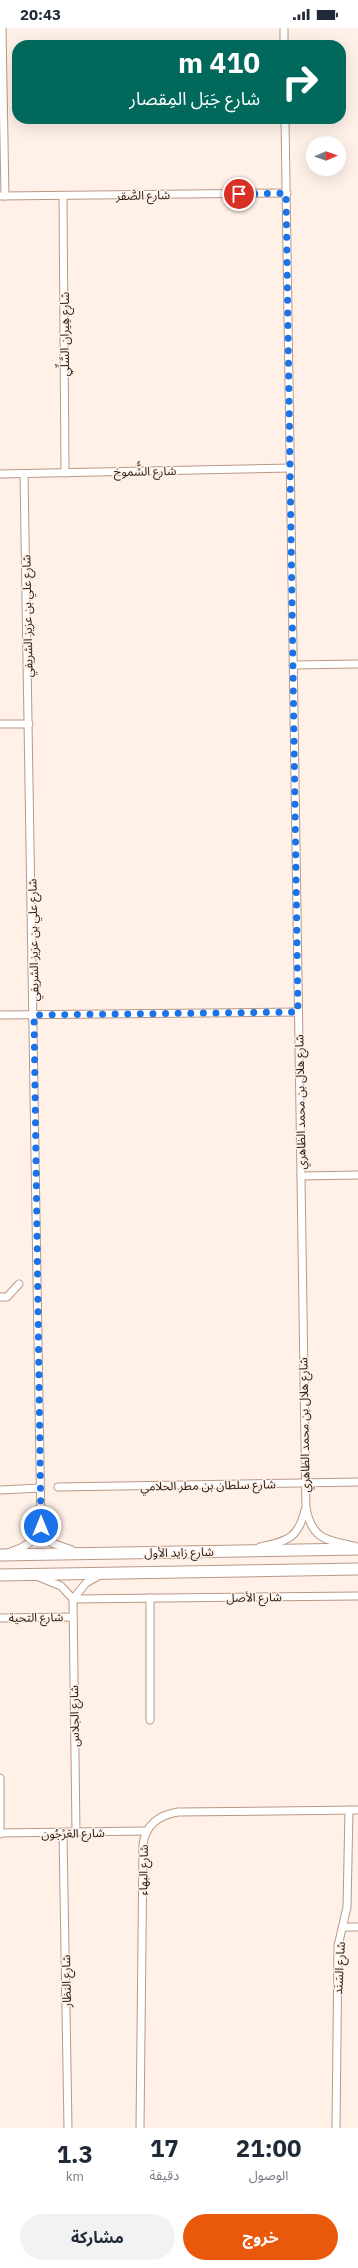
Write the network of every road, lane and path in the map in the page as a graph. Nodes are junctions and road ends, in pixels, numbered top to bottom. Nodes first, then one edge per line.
1 (2, 28) edge
2 (284, 28) edge
3 (284, 40) edge
4 (286, 124) edge
5 (286, 193) junction
6 (2, 196) edge
7 (63, 196) junction
8 (290, 468) junction
9 (65, 473) junction
10 (0, 474) edge
11 (24, 474) junction
12 (358, 664) edge
13 (293, 665) junction
14 (0, 724) edge
15 (29, 724) junction
16 (298, 1012) junction
17 (0, 1015) edge
18 (34, 1015) junction
19 (358, 1175) edge
20 (301, 1176) junction
21 (19, 1284) dead end
22 (0, 1297) edge
23 (358, 1482) edge
24 (305, 1484) junction
25 (58, 1487) dead end
26 (41, 1488) junction
27 (0, 1490) edge
28 (306, 1508) junction
29 (41, 1526) junction
30 (358, 1548) edge
31 (242, 1551) junction
32 (0, 1554) edge
33 (91, 1554) junction
34 (358, 1569) edge
35 (104, 1573) junction
36 (32, 1574) junction
37 (0, 1575) edge
38 (358, 1596) edge
39 (150, 1598) junction
40 (74, 1599) junction
41 (73, 1617) junction
42 (0, 1618) edge
43 (150, 1720) dead end
44 (0, 1778) edge
45 (349, 1810) junction
46 (358, 1810) edge
47 (145, 1831) junction
48 (0, 1833) edge
49 (64, 1833) junction
50 (76, 1833) junction
51 (343, 1927) junction
52 (358, 1927) edge
53 (68, 2128) edge
54 (140, 2128) edge
55 (336, 2128) edge

1 - 6 street
2 - 3 street
4 - 5 street, شارع هلال بن محمد الظاهري
5 - 7 street, شارع الصَّقر
5 - 8 street, شارع هلال بن محمد الظاهري
6 - 7 street, شارع الصَّقر
7 - 9 street, شارع هِيران السَّلِّي
8 - 9 street, شارع الشُّموخ
8 - 13 street, شارع هلال بن محمد الظاهري
9 - 11 street, شارع الشُّموخ
10 - 11 street, شارع الشُّموخ
11 - 15 street, شارع علي بن عزيز الشريفي
12 - 13 street
13 - 16 street, شارع هلال بن محمد الظاهري
14 - 15 street
15 - 18 street, شارع علي بن عزيز الشريفي
16 - 18 street
16 - 20 street, شارع هلال بن محمد الظاهري
17 - 18 street
18 - 26 street, شارع علي بن عزيز الشريفي
19 - 20 street
20 - 24 street, شارع هلال بن محمد الظاهري
21 - 22 street
23 - 24 street, شارع سلطان بن مطر الحلامي
24 - 25 street, شارع سلطان بن مطر الحلامي
24 - 28 street, شارع هلال بن محمد الظاهري
26 - 27 street
26 - 29 street, شارع علي بن عزيز الشريفي
28 - 30 street, شارع هلال بن محمد الظاهري
28 - 31 street, شارع هلال بن محمد الظاهري
29 - 32 street
29 - 33 street
30 - 31 main road, شارع زايد الأول
31 - 33 main road, شارع زايد الأول
32 - 33 main road, شارع زايد الأول
34 - 35 main road, شارع زايد الأول
35 - 36 main road, شارع زايد الأول
35 - 40 street
36 - 37 main road, شارع زايد الأول
36 - 40 street
38 - 39 street, شارع الأصل
39 - 40 street, شارع الأصل
39 - 43 street
40 - 41 street, شارع الجلاس
41 - 42 street, شارع التحية
41 - 50 street, شارع الجلاس
44 - 48 street
45 - 46 street, شارع البهاء
45 - 47 street, شارع البهاء
45 - 51 street, شارع السَنَد
47 - 50 street, شارع العَرْجُون
47 - 54 street, شارع البهاء
48 - 49 street, شارع العَرْجُون
49 - 50 street, شارع العَرْجُون
49 - 53 street, شارع النظار
51 - 52 street
51 - 55 street, شارع السَنَد

